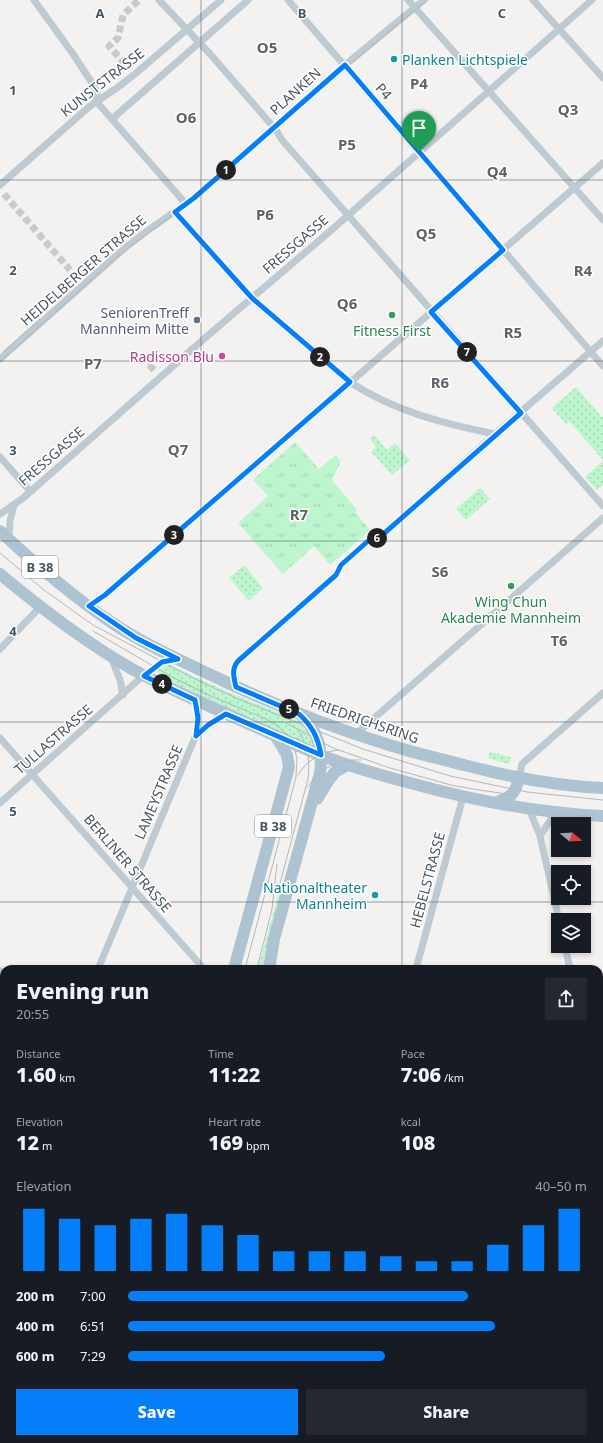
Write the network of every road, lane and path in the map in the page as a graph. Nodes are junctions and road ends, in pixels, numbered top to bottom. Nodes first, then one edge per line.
1 (34, 0) edge
2 (159, 0) edge
3 (221, 0) edge
4 (248, 0) edge
5 (288, 0) edge
6 (408, 0) edge
7 (424, 0) edge
8 (533, 0) edge
9 (592, 0) edge
10 (415, 8) junction
11 (560, 28) junction
12 (187, 30) junction
13 (199, 43) junction
14 (345, 65) junction
15 (603, 78) edge
16 (489, 90) junction
17 (96, 101) junction
18 (112, 120) junction
19 (274, 128) junction
20 (419, 152) junction
21 (603, 163) edge
22 (0, 185) edge
23 (575, 187) junction
24 (186, 204) junction
25 (175, 212) junction
26 (347, 215) junction
27 (603, 220) edge
28 (503, 250) junction
29 (252, 298) junction
30 (431, 312) junction
31 (603, 341) edge
32 (591, 352) junction
33 (0, 359) edge
34 (603, 366) edge
35 (350, 382) junction
36 (521, 413) junction
37 (495, 434) junction
38 (0, 457) edge
39 (30, 491) junction
40 (14, 505) junction
41 (603, 506) edge
42 (0, 514) edge
43 (603, 518) edge
44 (0, 531) edge
45 (9, 540) junction
46 (0, 574) edge
47 (89, 606) junction
48 (40, 607) junction
49 (0, 649) edge
50 (110, 656) junction
51 (178, 659) junction
52 (144, 676) junction
53 (236, 687) junction
54 (603, 693) edge
55 (123, 695) junction
56 (195, 700) junction
57 (226, 714) junction
58 (299, 714) junction
59 (356, 734) junction
60 (275, 735) junction
61 (196, 736) junction
62 (0, 738) edge
63 (321, 755) junction
64 (347, 765) junction
65 (33, 774) junction
66 (519, 778) junction
67 (603, 788) edge
68 (463, 797) junction
69 (0, 803) edge
70 (494, 804) junction
71 (311, 805) junction
72 (529, 809) junction
73 (555, 813) junction
74 (603, 816) edge
75 (540, 836) junction
76 (132, 888) junction
77 (557, 913) edge
78 (567, 953) edge
79 (100, 965) edge
80 (200, 965) edge
81 (235, 965) edge
82 (269, 965) edge
83 (417, 965) edge
84 (569, 965) edge

1 - 17 street
2 - 12 street
3 - 12 street, KUNSTSTRASSE
4 - 13 street
5 - 14 street, P4
6 - 10 street
7 - 10 street, PLANKEN
8 - 11 street
9 - 11 street, FRESSGASSE
10 - 14 street, PLANKEN
10 - 16 street
11 - 15 street
11 - 16 street, FRESSGASSE
12 - 13 street
12 - 17 street, KUNSTSTRASSE
13 - 18 street
13 - 19 street
14 - 19 street, PLANKEN
14 - 20 street, P4
16 - 20 street, FRESSGASSE
16 - 23 street
17 - 18 street
17 - 22 street, KUNSTSTRASSE
18 - 24 street
19 - 24 street, PLANKEN
19 - 26 street
20 - 26 street, FRESSGASSE
20 - 28 street, P4
21 - 23 street
23 - 27 street
23 - 28 street
24 - 25 street, HEIDELBERGER STRASSE
25 - 29 street
25 - 33 street, HEIDELBERGER STRASSE
26 - 29 street, FRESSGASSE
26 - 30 street
28 - 30 street
28 - 32 street, P4
29 - 35 street
29 - 39 street, FRESSGASSE
30 - 35 street
30 - 36 street
31 - 32 street
32 - 34 street, P4
32 - 36 street
35 - 37 street
35 - 47 street
36 - 37 street
36 - 41 street
37 - 53 street
38 - 39 street
39 - 40 street, FRESSGASSE
40 - 42 street, FRESSGASSE
40 - 45 street, FRESSGASSE
43 - 59 street
44 - 45 main road, FRIEDRICHSRING / B 38
45 - 47 main road, FRIEDRICHSRING / B 38
46 - 48 main road, B 38
47 - 51 main road, FRIEDRICHSRING / B 38
48 - 49 street
48 - 50 main road, B 38
50 - 52 main road, B 38
50 - 55 street
51 - 52 street, TULLASTRASSE
51 - 53 main road, FRIEDRICHSRING / B 38
52 - 55 street, TULLASTRASSE
52 - 56 main road, B 38
53 - 58 main road, FRIEDRICHSRING / B 38
54 - 66 street
55 - 65 street, TULLASTRASSE
56 - 57 main road, B 38
56 - 61 street, LAMEYSTRASSE
57 - 60 main road, B 38
57 - 61 street, LAMEYSTRASSE
58 - 59 main road, FRIEDRICHSRING
58 - 63 main road, B 38
59 - 66 main road, FRIEDRICHSRING
60 - 63 main road, B 38
60 - 81 main road, B 38
61 - 76 street, LAMEYSTRASSE
62 - 65 street, BERLINER STRASSE
63 - 64 main road
63 - 71 main road, B 38
64 - 68 main road
64 - 71 main road
65 - 69 street, TULLASTRASSE
65 - 76 street, BERLINER STRASSE
66 - 67 main road, FRIEDRICHSRING
66 - 70 main road
68 - 70 main road
68 - 83 street, HEBELSTRASSE
70 - 72 main road
71 - 82 main road, B 38
72 - 73 main road
72 - 75 street
73 - 74 main road
73 - 75 street
75 - 77 street
76 - 79 street, LAMEYSTRASSE
76 - 80 street, BERLINER STRASSE
78 - 84 street

